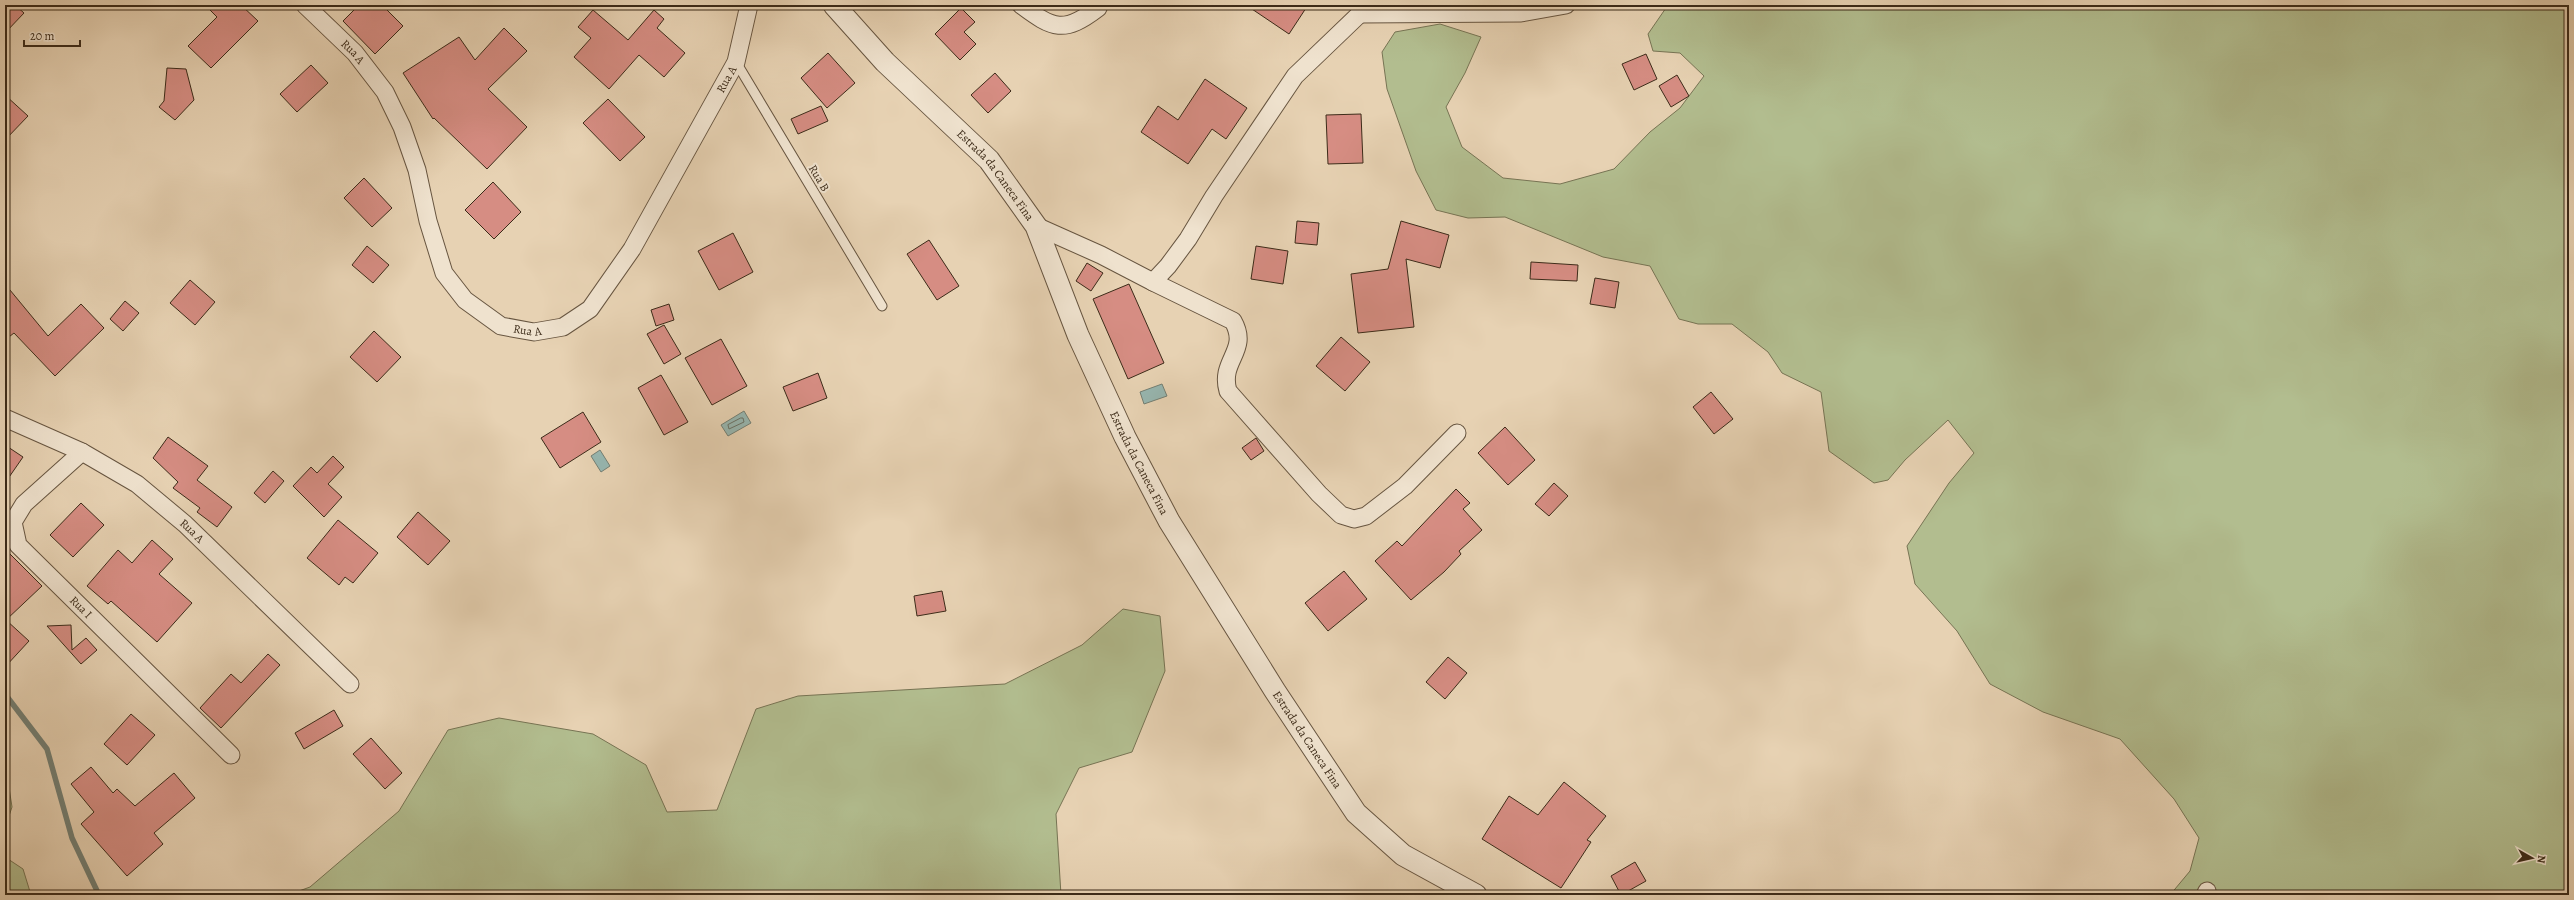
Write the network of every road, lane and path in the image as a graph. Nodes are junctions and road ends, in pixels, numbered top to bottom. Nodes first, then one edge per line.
1 (305, 5) edge
2 (750, 5) edge
3 (834, 5) edge
4 (1021, 5) edge
5 (1099, 5) edge
6 (1566, 5) edge
7 (1364, 9) edge
8 (736, 62) junction
9 (1036, 226) junction
10 (1153, 282) junction
11 (882, 306) dead end
12 (5, 418) edge
13 (1457, 433) dead end
14 (82, 452) junction
15 (350, 684) dead end
16 (231, 755) dead end
17 (1476, 895) edge

1 - 8 street, Rua A
2 - 8 street, Rua A
3 - 9 street, Estrada da Caneca Fina
4 - 5 street
6 - 7 street
7 - 10 street
8 - 11 lane, Rua B
9 - 10 street
9 - 17 street, Estrada da Caneca Fina
10 - 13 street
12 - 14 street, Rua A
14 - 15 street, Rua A
14 - 16 street, Rua I

